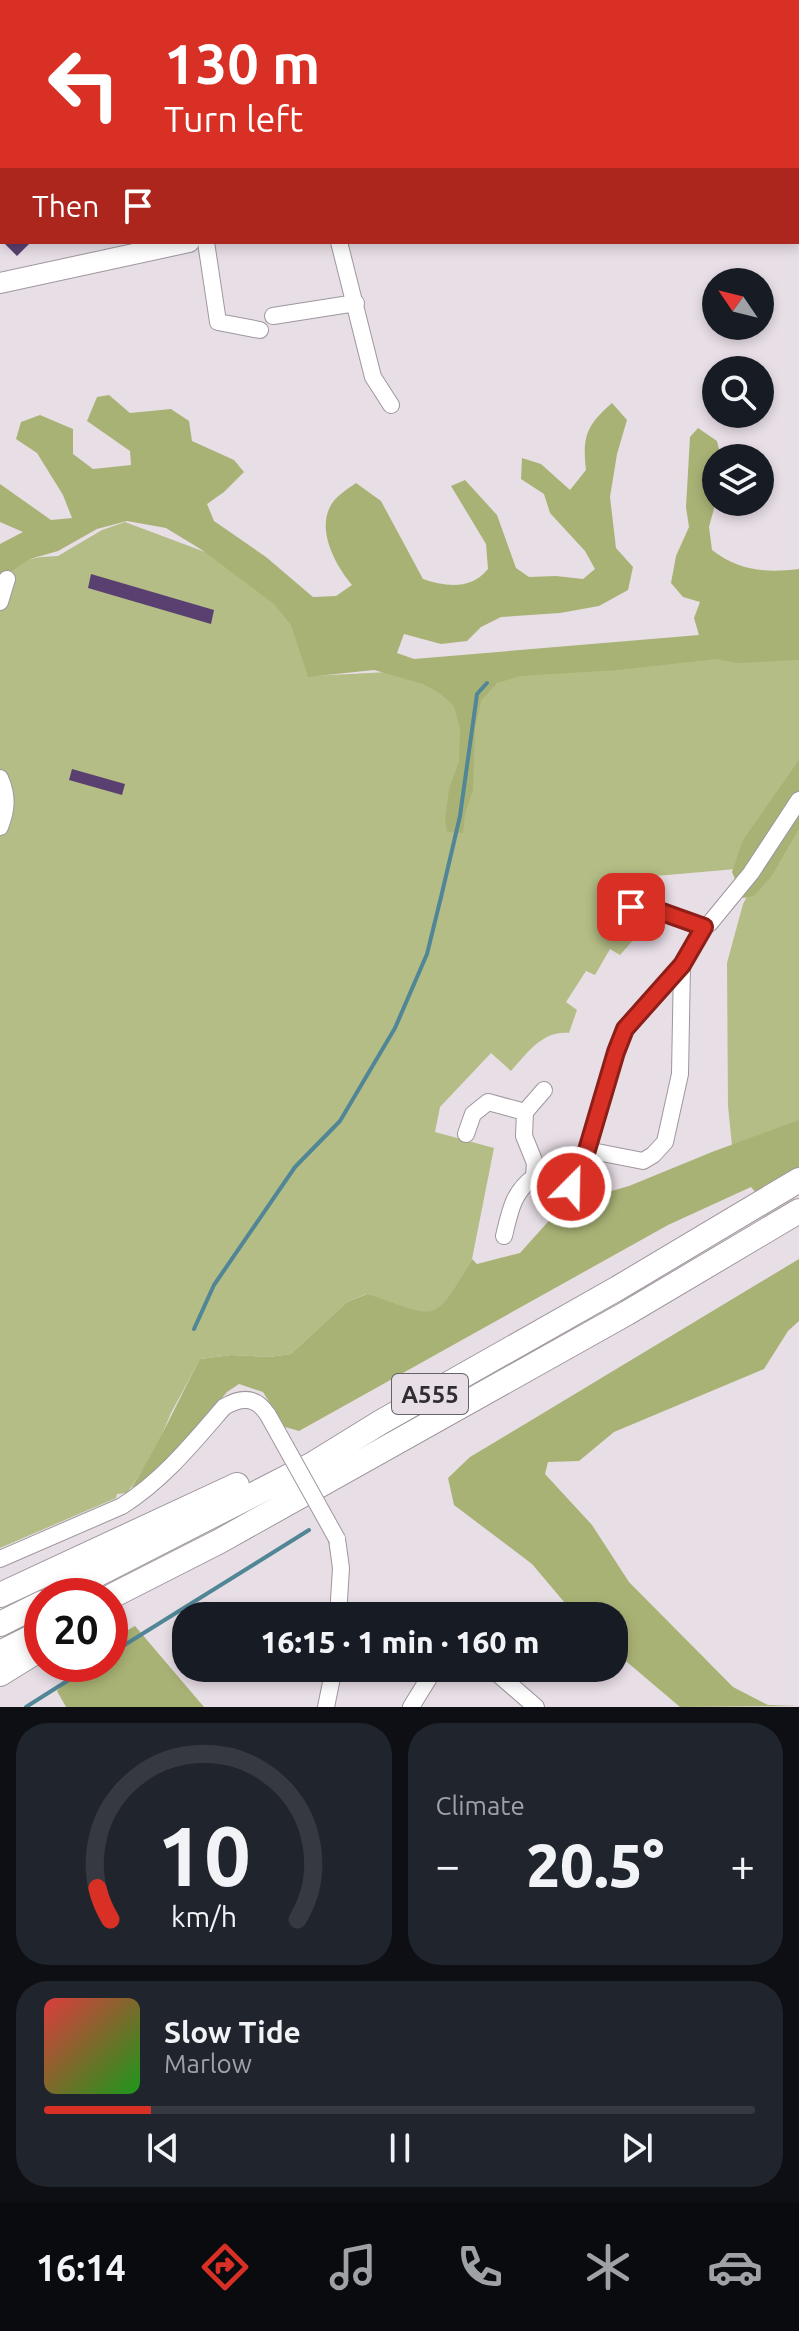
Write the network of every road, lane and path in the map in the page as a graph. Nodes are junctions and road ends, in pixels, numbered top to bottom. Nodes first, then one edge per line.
1 (180, 244) edge
2 (206, 244) edge
3 (340, 244) edge
4 (0, 283) edge
5 (356, 303) junction
6 (273, 316) dead end
7 (260, 330) dead end
8 (391, 405) dead end
9 (7, 579) dead end
10 (0, 602) edge
11 (0, 778) edge
12 (799, 800) edge
13 (0, 827) edge
14 (615, 908) dead end
15 (704, 927) junction
16 (682, 965) junction
17 (544, 1090) dead end
18 (525, 1112) junction
19 (466, 1134) dead end
20 (587, 1150) junction
21 (534, 1177) junction
22 (799, 1180) edge
23 (799, 1211) edge
24 (504, 1236) dead end
25 (381, 1422) junction
26 (220, 1541) junction
27 (0, 1559) edge
28 (90, 1578) edge
29 (128, 1588) edge
30 (0, 1595) edge
31 (128, 1596) edge
32 (339, 1602) edge
33 (24, 1612) edge
34 (0, 1624) edge
35 (24, 1641) edge
36 (0, 1653) edge
37 (24, 1659) edge
38 (0, 1674) edge
39 (331, 1682) edge
40 (426, 1682) edge
41 (507, 1682) edge
42 (326, 1707) edge
43 (411, 1707) edge
44 (536, 1707) edge

1 - 4 main road
2 - 7 street
3 - 5 street
5 - 6 street
5 - 8 street
9 - 10 street
11 - 13 street
12 - 15 street
14 - 15 street
15 - 16 street
16 - 20 street
16 - 20 street
17 - 18 street
18 - 19 street
18 - 21 street
20 - 21 street
21 - 24 street
22 - 25 highway, A555
23 - 26 highway, A555
25 - 28 highway, A555
25 - 30 highway
26 - 29 highway, A555
26 - 31 highway
27 - 32 street, bridge
33 - 34 highway
35 - 36 highway
37 - 38 highway
39 - 42 street
40 - 43 street
41 - 44 street

